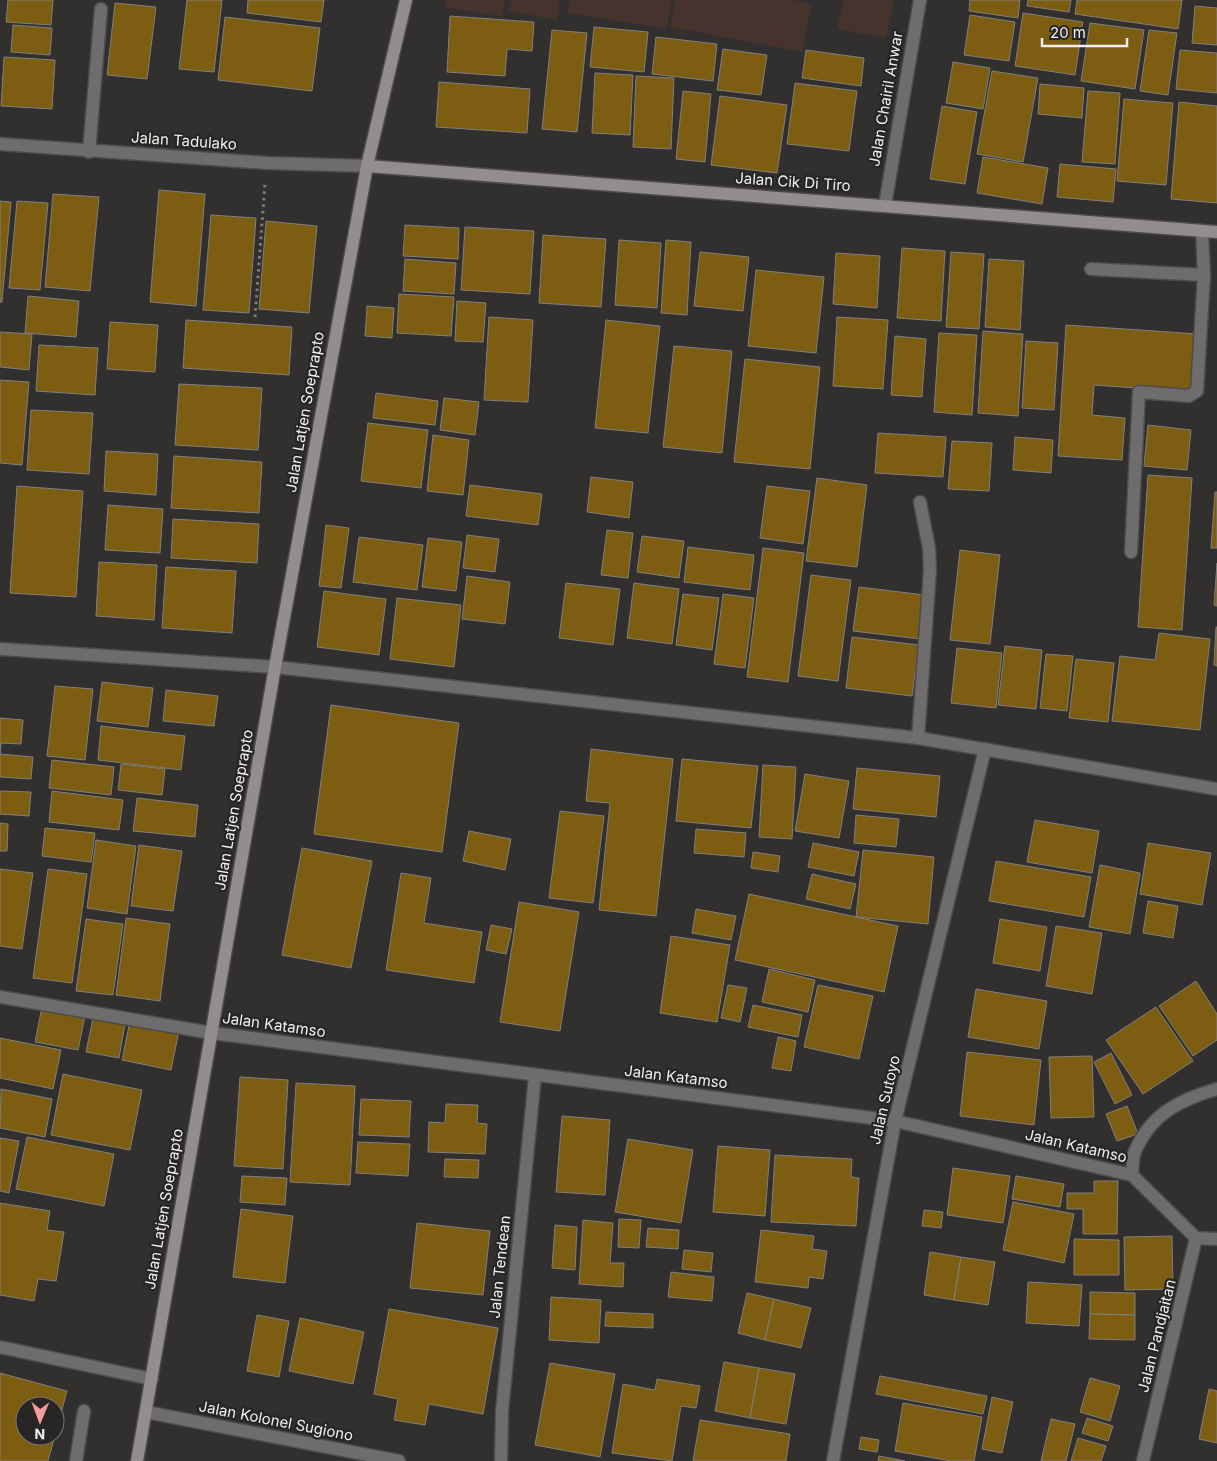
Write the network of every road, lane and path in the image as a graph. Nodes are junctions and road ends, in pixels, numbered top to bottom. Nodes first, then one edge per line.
1 (406, 0) edge
2 (920, 0) edge
3 (100, 9) dead end
4 (0, 144) edge
5 (89, 152) junction
6 (267, 163) junction
7 (367, 166) junction
8 (884, 205) junction
9 (1202, 231) junction
10 (1217, 232) edge
11 (1091, 269) dead end
12 (1204, 275) junction
13 (255, 317) dead end
14 (920, 502) dead end
15 (1131, 552) dead end
16 (0, 649) edge
17 (275, 667) junction
18 (918, 738) junction
19 (985, 749) junction
20 (1217, 789) edge
21 (0, 997) edge
22 (212, 1033) junction
23 (535, 1076) junction
24 (1217, 1089) edge
25 (895, 1121) junction
26 (1132, 1175) junction
27 (1196, 1238) junction
28 (1217, 1239) edge
29 (0, 1347) edge
30 (152, 1378) junction
31 (84, 1411) dead end
32 (146, 1412) junction
33 (76, 1461) edge
34 (137, 1461) edge
35 (399, 1461) edge
36 (501, 1461) edge
37 (833, 1461) edge
38 (1143, 1461) edge

1 - 7 street, Jalan Latjen Soeprapto
2 - 8 street, Jalan Chairil Anwar
3 - 5 street
4 - 5 street, Jalan Tadulako
5 - 6 street, Jalan Tadulako
6 - 7 street, Jalan Tadulako
6 - 13 path
7 - 8 street, Jalan Cik Di Tiro
7 - 17 street, Jalan Latjen Soeprapto
8 - 9 street, Jalan Cik Di Tiro
9 - 10 street, Jalan Cik Di Tiro
9 - 12 street
11 - 12 street
12 - 15 street
14 - 18 street
16 - 17 street
17 - 18 street
17 - 22 street, Jalan Latjen Soeprapto
18 - 19 street
19 - 20 street
19 - 25 street, Jalan Sutoyo
21 - 22 street, Jalan Katamso
22 - 23 street, Jalan Katamso
22 - 30 street, Jalan Latjen Soeprapto
23 - 25 street, Jalan Katamso
23 - 36 street, Jalan Tendean
24 - 26 street, Jalan Katamso
25 - 26 street, Jalan Katamso
25 - 37 street, Jalan Sutoyo
26 - 27 street, Jalan Katamso
27 - 28 street
27 - 38 street, Jalan Pandjaitan
29 - 30 street
30 - 32 street, Jalan Latjen Soeprapto
31 - 33 street
32 - 34 street, Jalan Latjen Soeprapto
32 - 35 street, Jalan Kolonel Sugiono

